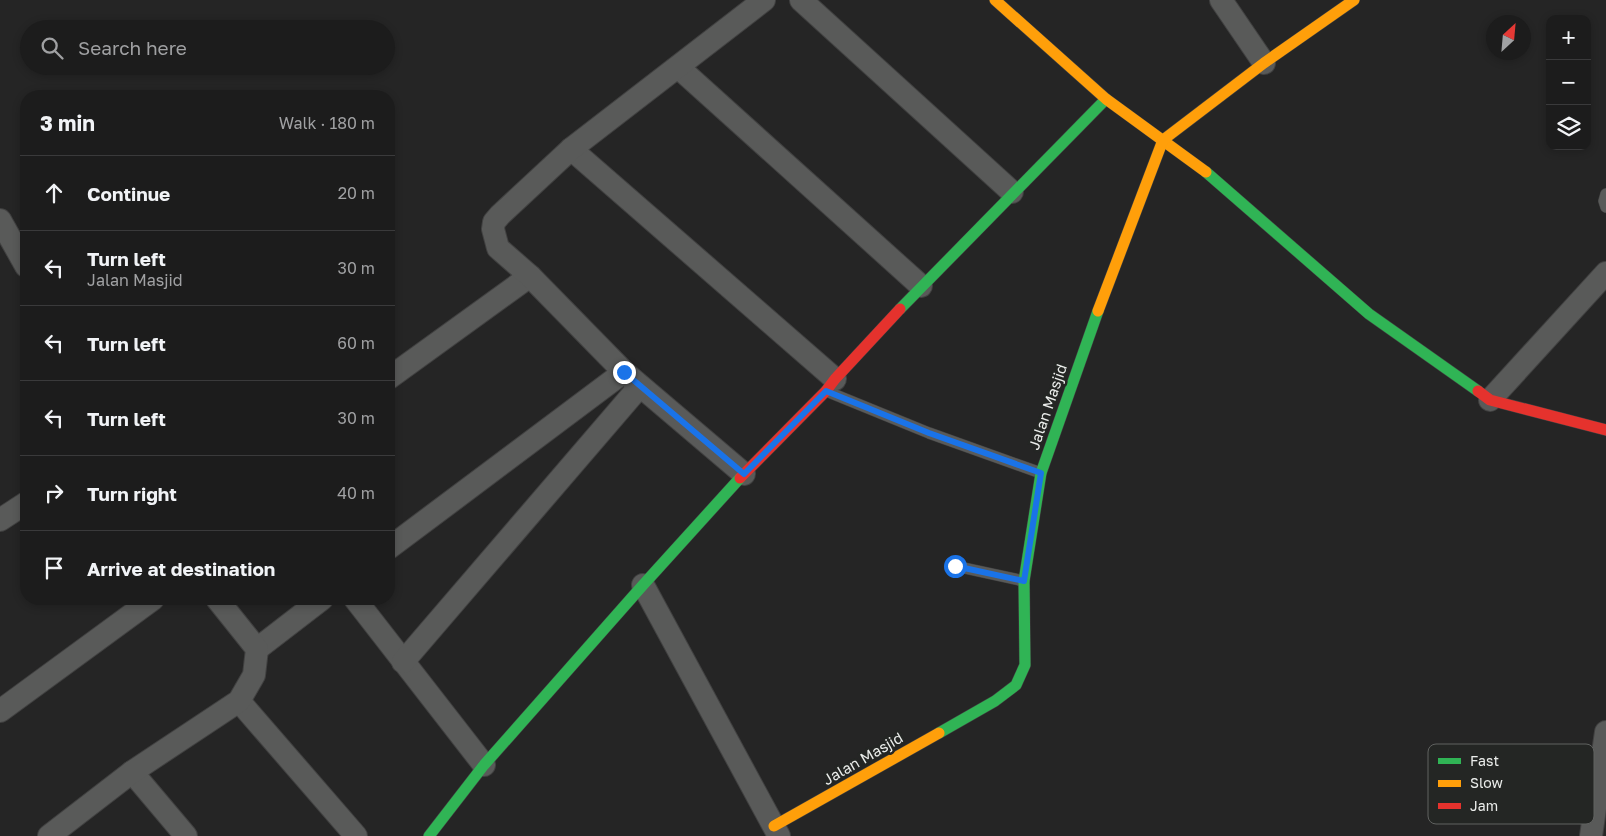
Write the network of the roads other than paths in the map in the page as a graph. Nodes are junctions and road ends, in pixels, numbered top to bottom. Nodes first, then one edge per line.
1 (764, 0) edge
2 (801, 0) edge
3 (996, 0) edge
4 (1221, 0) edge
5 (1354, 0) edge
6 (1264, 63) junction
7 (678, 66) junction
8 (1106, 99) junction
9 (1163, 140) junction
10 (571, 149) junction
11 (1012, 192) junction
12 (1606, 194) edge
13 (1606, 207) edge
14 (0, 220) edge
15 (20, 255) edge
16 (1606, 273) edge
17 (530, 276) junction
18 (921, 286) junction
19 (1596, 296) edge
20 (395, 374) edge
21 (632, 379) junction
22 (830, 385) junction
23 (1490, 400) junction
24 (1606, 430) edge
25 (1041, 473) junction
26 (744, 474) junction
27 (20, 507) edge
28 (0, 520) edge
29 (395, 544) edge
30 (955, 566) dead end
31 (1024, 581) junction
32 (643, 585) junction
33 (145, 605) edge
34 (222, 605) edge
35 (314, 605) edge
36 (360, 605) edge
37 (258, 648) junction
38 (403, 662) junction
39 (239, 702) junction
40 (0, 711) edge
41 (1606, 732) edge
42 (484, 765) junction
43 (132, 772) junction
44 (1594, 810) edge
45 (777, 831) edge
46 (49, 836) edge
47 (186, 836) edge
48 (356, 836) edge
49 (429, 836) edge

1 - 7 street
2 - 11 street
3 - 8 street
4 - 6 street
5 - 6 street
6 - 9 street
7 - 10 street
7 - 18 street
8 - 9 street
8 - 11 street
9 - 23 street
9 - 25 street, Jalan Masjid
10 - 17 street
10 - 22 street
11 - 18 street
12 - 13 lane
14 - 15 street
16 - 19 street
17 - 20 street
17 - 21 street
18 - 22 street
19 - 23 street
21 - 26 street
21 - 29 street
21 - 38 street
22 - 25 lane
22 - 26 street
23 - 24 street
25 - 31 street, Jalan Masjid
26 - 32 street
27 - 28 street
30 - 31 lane
31 - 45 street, Jalan Masjid
32 - 42 street
32 - 45 street
33 - 40 street
34 - 37 street
35 - 37 street
36 - 38 street
37 - 39 street
38 - 42 street
39 - 43 street
39 - 48 street
41 - 44 street
42 - 49 street
43 - 46 street
43 - 47 street

